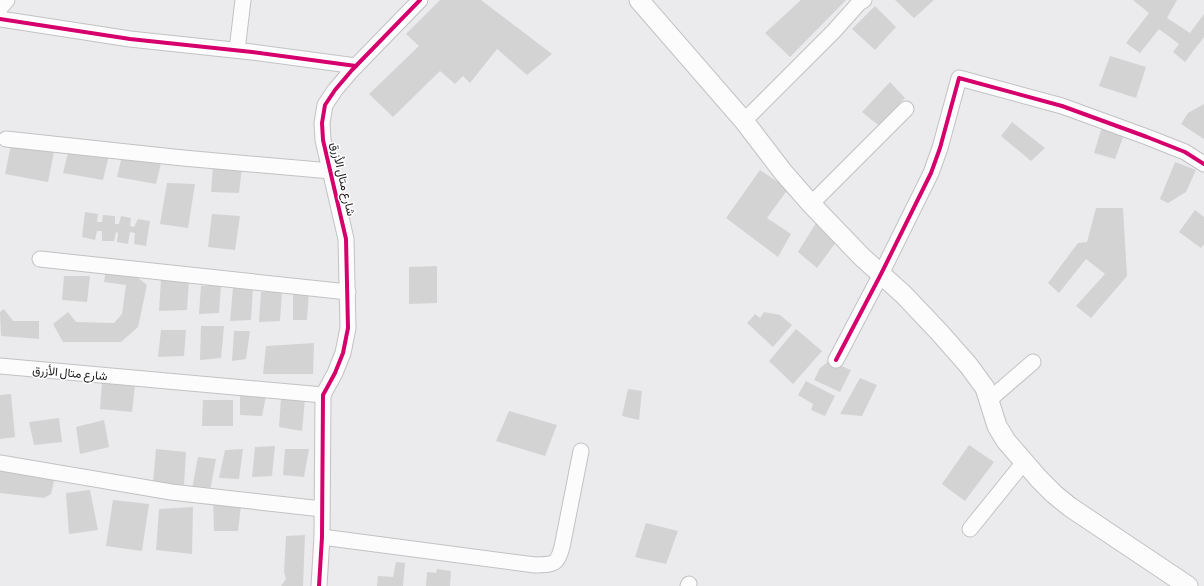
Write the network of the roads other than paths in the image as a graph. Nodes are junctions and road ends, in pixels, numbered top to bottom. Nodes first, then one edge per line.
1 (7, 0) edge
2 (244, 0) edge
3 (420, 0) edge
4 (639, 0) edge
5 (864, 0) edge
6 (0, 8) edge
7 (0, 19) edge
8 (237, 50) junction
9 (356, 66) junction
10 (906, 109) dead end
11 (744, 121) junction
12 (6, 139) dead end
13 (1204, 164) edge
14 (331, 171) junction
15 (811, 204) junction
16 (40, 259) dead end
17 (881, 274) junction
18 (348, 292) junction
19 (836, 360) dead end
20 (1033, 362) dead end
21 (0, 366) edge
22 (323, 395) junction
23 (988, 400) junction
24 (581, 451) dead end
25 (1024, 462) junction
26 (0, 463) edge
27 (322, 510) junction
28 (970, 529) dead end
29 (322, 537) junction
30 (319, 586) edge
31 (1188, 586) edge

1 - 6 street
2 - 8 street
3 - 9 street, شارع متال الأزرق
4 - 11 main road
5 - 11 street
7 - 8 street
8 - 9 street
9 - 14 street, شارع متال الأزرق
10 - 15 street
11 - 15 main road
12 - 14 street
13 - 17 street
14 - 18 street, شارع متال الأزرق
15 - 17 main road
16 - 18 street
17 - 19 street
17 - 23 main road
18 - 22 street, شارع متال الأزرق
20 - 23 street
21 - 22 street, شارع متال الأزرق
22 - 27 street
23 - 25 main road
24 - 29 street
25 - 28 street
25 - 31 main road
26 - 27 street
27 - 29 street
29 - 30 street

